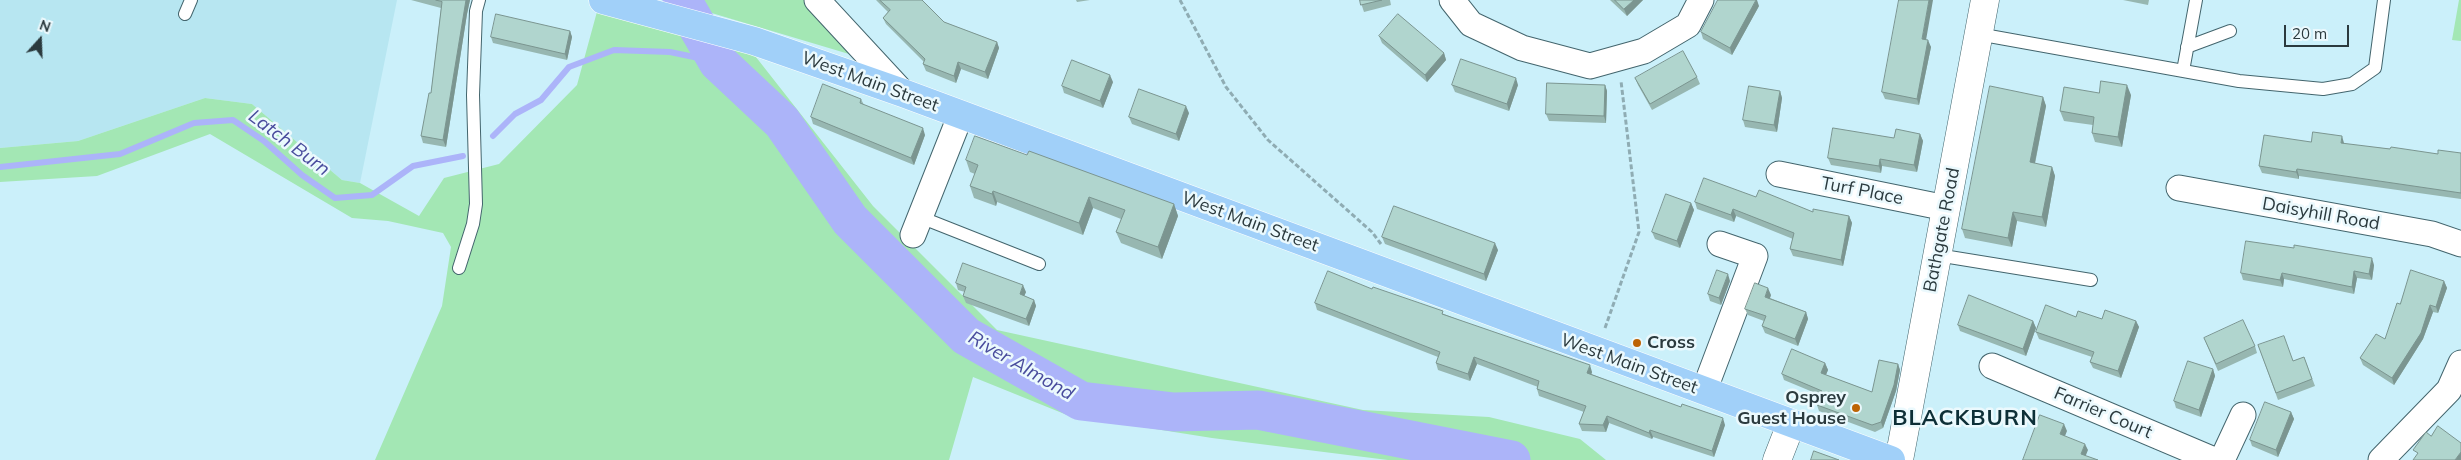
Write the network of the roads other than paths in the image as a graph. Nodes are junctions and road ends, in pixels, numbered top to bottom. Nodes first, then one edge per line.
1 (191, 0) edge
2 (479, 0) edge
3 (603, 0) edge
4 (817, 0) edge
5 (1452, 0) edge
6 (1701, 0) edge
7 (1984, 0) edge
8 (2196, 0) edge
9 (2384, 0) edge
10 (185, 14) dead end
11 (2230, 31) dead end
12 (1978, 34) junction
13 (2187, 47) junction
14 (2183, 71) junction
15 (903, 93) junction
16 (960, 114) junction
17 (1779, 174) dead end
18 (2179, 188) dead end
19 (1946, 208) junction
20 (917, 226) joint
21 (1720, 244) dead end
22 (2461, 244) edge
23 (1937, 255) junction
24 (1039, 264) dead end
25 (459, 268) dead end
26 (2091, 280) dead end
27 (2461, 362) edge
28 (1992, 366) dead end
29 (1704, 391) junction
30 (2455, 395) edge
31 (2243, 415) dead end
32 (1791, 424) junction
33 (1777, 460) edge
34 (1891, 460) edge
35 (1899, 460) edge
36 (2214, 460) edge
37 (2222, 460) edge
38 (2381, 460) edge

1 - 10 lane
2 - 25 lane
3 - 15 main road, West Main Street
4 - 15 street
5 - 6 street
7 - 12 main road, Bathgate Road
8 - 13 lane
9 - 14 lane
11 - 13 lane
12 - 14 lane
12 - 19 main road, Bathgate Road
13 - 14 lane
15 - 16 main road, West Main Street
16 - 20 street
16 - 29 main road, West Main Street
17 - 19 street, Turf Place
18 - 22 street, Daisyhill Road
19 - 23 main road, Bathgate Road
20 - 24 lane
21 - 29 street
23 - 26 lane
23 - 35 main road, Bathgate Road
27 - 30 street
28 - 36 street, Farrier Court
29 - 32 main road, West Main Street
30 - 38 street
31 - 37 street
32 - 33 main road
32 - 34 main road, West Main Street

